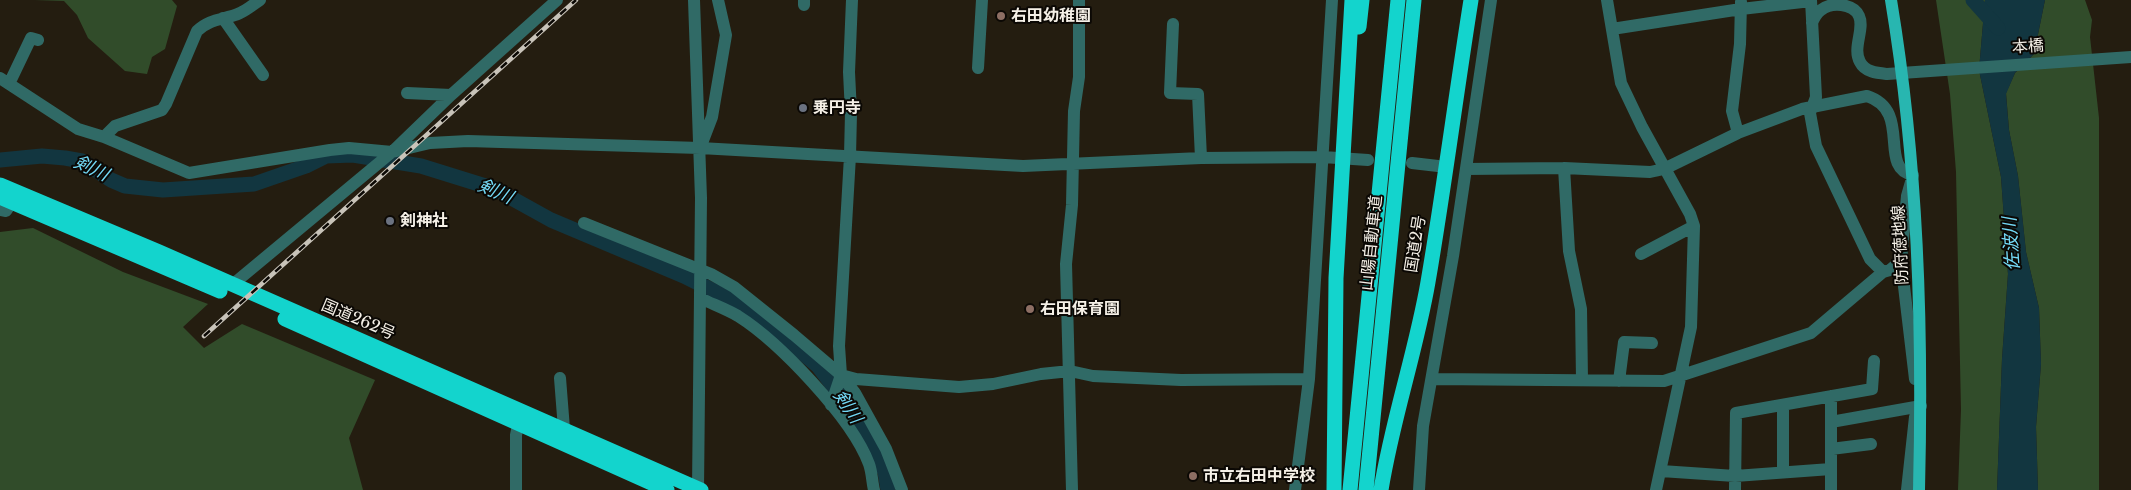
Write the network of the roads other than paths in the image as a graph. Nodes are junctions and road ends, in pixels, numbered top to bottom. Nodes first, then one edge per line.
1 (260, 0) edge
2 (557, 0) edge
3 (694, 0) edge
4 (718, 0) edge
5 (852, 0) edge
6 (982, 0) edge
7 (1079, 0) edge
8 (1332, 0) edge
9 (1352, 0) edge
10 (1362, 0) edge
11 (1398, 0) edge
12 (1414, 0) edge
13 (1461, 0) edge
14 (1470, 0) edge
15 (1491, 0) edge
16 (1607, 0) edge
17 (1891, 0) edge
18 (1811, 1) edge
19 (1741, 4) edge
20 (1858, 5) edge
21 (224, 18) junction
22 (1812, 23) junction
23 (1173, 24) dead end
24 (1612, 29) junction
25 (38, 40) dead end
26 (2131, 57) edge
27 (978, 68) dead end
28 (1902, 72) junction
29 (263, 75) dead end
30 (5, 81) edge
31 (407, 93) dead end
32 (451, 95) junction
33 (1814, 105) junction
34 (1454, 106) junction
35 (1344, 132) junction
36 (1738, 133) junction
37 (104, 137) junction
38 (700, 148) junction
39 (392, 152) junction
40 (850, 156) junction
41 (1323, 157) junction
42 (1201, 158) junction
43 (1342, 158) junction
44 (1368, 160) dead end
45 (1412, 164) dead end
46 (1074, 165) junction
47 (1438, 166) dead end
48 (1564, 168) junction
49 (1466, 169) junction
50 (1664, 169) junction
51 (1913, 175) junction
52 (0, 185) edge
53 (4, 203) edge
54 (584, 223) dead end
55 (1694, 226) junction
56 (1641, 254) dead end
57 (1901, 261) junction
58 (700, 272) junction
59 (1883, 272) junction
60 (232, 285) junction
61 (700, 296) junction
62 (1652, 342) dead end
63 (1874, 361) dead end
64 (1370, 366) junction
65 (1070, 371) junction
66 (1681, 377) junction
67 (560, 378) dead end
68 (840, 379) junction
69 (1309, 379) junction
70 (1433, 379) junction
71 (1582, 380) junction
72 (1619, 381) junction
73 (1832, 396) junction
74 (832, 403) junction
75 (1783, 405) junction
76 (1918, 407) junction
77 (520, 417) junction
78 (1831, 422) junction
79 (564, 429) junction
80 (1871, 444) dead end
81 (1831, 449) junction
82 (1831, 468) junction
83 (1661, 471) junction
84 (1783, 471) junction
85 (1735, 476) junction
86 (516, 490) edge
87 (666, 490) edge
88 (699, 490) edge
89 (874, 490) edge
90 (902, 490) edge
91 (1072, 490) edge
92 (1295, 490) edge
93 (1334, 490) edge
94 (1350, 490) edge
95 (1366, 490) edge
96 (1381, 490) edge
97 (1419, 490) edge
98 (1656, 490) edge
99 (1735, 490) edge
100 (1831, 490) edge
101 (1907, 490) edge
102 (1919, 490) edge

1 - 21 street
2 - 32 street
3 - 38 street
4 - 38 street
5 - 40 street
6 - 27 street
7 - 46 street
8 - 41 street
9 - 35 highway
10 - 35 highway
11 - 64 highway, 山陽自動車道
12 - 64 highway, 山陽自動車道
13 - 34 highway
14 - 34 highway, 国道2号
15 - 49 street
16 - 24 street
17 - 28 main road, 防府徳地線
18 - 19 street
18 - 22 street
19 - 24 street
19 - 36 street
20 - 22 street
20 - 28 street, 本橋
21 - 29 street
21 - 37 street
22 - 33 street
23 - 42 street
24 - 50 street
25 - 30 street
26 - 28 street, 本橋
28 - 51 main road, 防府徳地線
30 - 37 street
31 - 32 street
32 - 39 street
33 - 36 street
33 - 51 street
33 - 59 street
34 - 96 highway, 国道2号
35 - 43 highway
36 - 50 street
37 - 39 street
38 - 39 street
38 - 40 street
38 - 58 street
39 - 60 street
40 - 46 street
40 - 68 street
41 - 42 street
41 - 43 street
41 - 69 street
42 - 46 street
43 - 44 street
43 - 93 highway
45 - 47 street
46 - 65 street
48 - 49 street
48 - 50 street
48 - 71 street
49 - 70 street
50 - 55 street
51 - 57 street
51 - 76 main road, 防府徳地線
52 - 60 highway, 国道262号
53 - 77 highway, 国道262号
54 - 58 street
55 - 56 street
55 - 66 street
57 - 59 street
57 - 76 street
58 - 61 street
58 - 68 street
59 - 66 street
60 - 77 highway, 国道262号
61 - 74 street
61 - 88 street
62 - 72 street
63 - 73 street
64 - 94 highway, 山陽自動車道
64 - 95 highway, 山陽自動車道
65 - 68 street
65 - 69 street
65 - 91 street
66 - 72 street
66 - 83 street
67 - 79 street
68 - 74 street
68 - 90 street
69 - 92 street
70 - 71 street
70 - 97 street
71 - 72 street
73 - 75 street
73 - 78 street
74 - 89 street
75 - 84 street
75 - 85 street
76 - 78 street
76 - 101 street
76 - 102 main road, 防府徳地線
77 - 79 highway, 国道262号
77 - 86 street
77 - 87 highway, 国道262号
78 - 81 street
79 - 88 highway, 国道262号
80 - 81 street
81 - 82 street
82 - 84 street
82 - 100 street
83 - 85 street
83 - 98 street
84 - 85 street
85 - 99 street

